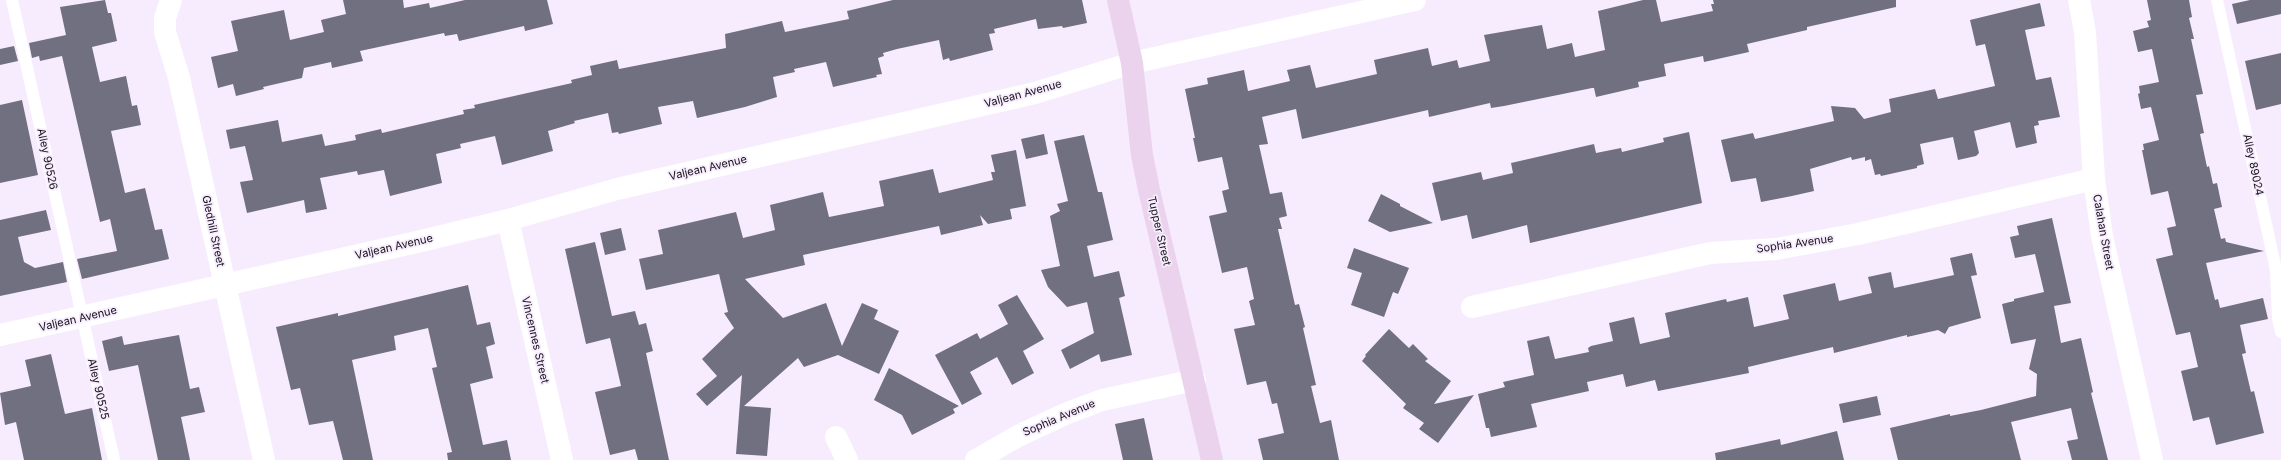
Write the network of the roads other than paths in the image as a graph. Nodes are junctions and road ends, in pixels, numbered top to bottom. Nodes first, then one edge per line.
1 (12, 0) edge
2 (1118, 0) edge
3 (1415, 0) edge
4 (2079, 0) edge
5 (2217, 0) edge
6 (170, 2) edge
7 (1132, 63) junction
8 (2094, 179) junction
9 (508, 220) junction
10 (225, 284) junction
11 (1472, 307) dead end
12 (82, 318) junction
13 (2281, 332) edge
14 (0, 336) edge
15 (1194, 380) junction
16 (836, 437) dead end
17 (114, 460) edge
18 (264, 460) edge
19 (562, 460) edge
20 (847, 460) edge
21 (976, 460) edge
22 (1212, 460) edge
23 (2152, 460) edge

1 - 12 lane, Alley 90526
2 - 7 street, Tupper Street
3 - 7 street, Valjean Avenue
4 - 8 street, Calahan Street
5 - 13 lane, Alley 89024
6 - 10 street, Gledhill Street
7 - 9 street, Valjean Avenue
7 - 15 street, Tupper Street
8 - 11 street, Sophia Avenue
8 - 23 street, Calahan Street
9 - 10 street, Valjean Avenue
9 - 19 street, Vincennes Street
10 - 12 street, Valjean Avenue
10 - 18 street, Gledhill Street
12 - 14 street, Valjean Avenue
12 - 17 lane, Alley 90525
15 - 21 street, Sophia Avenue
15 - 22 street, Tupper Street
16 - 20 street

